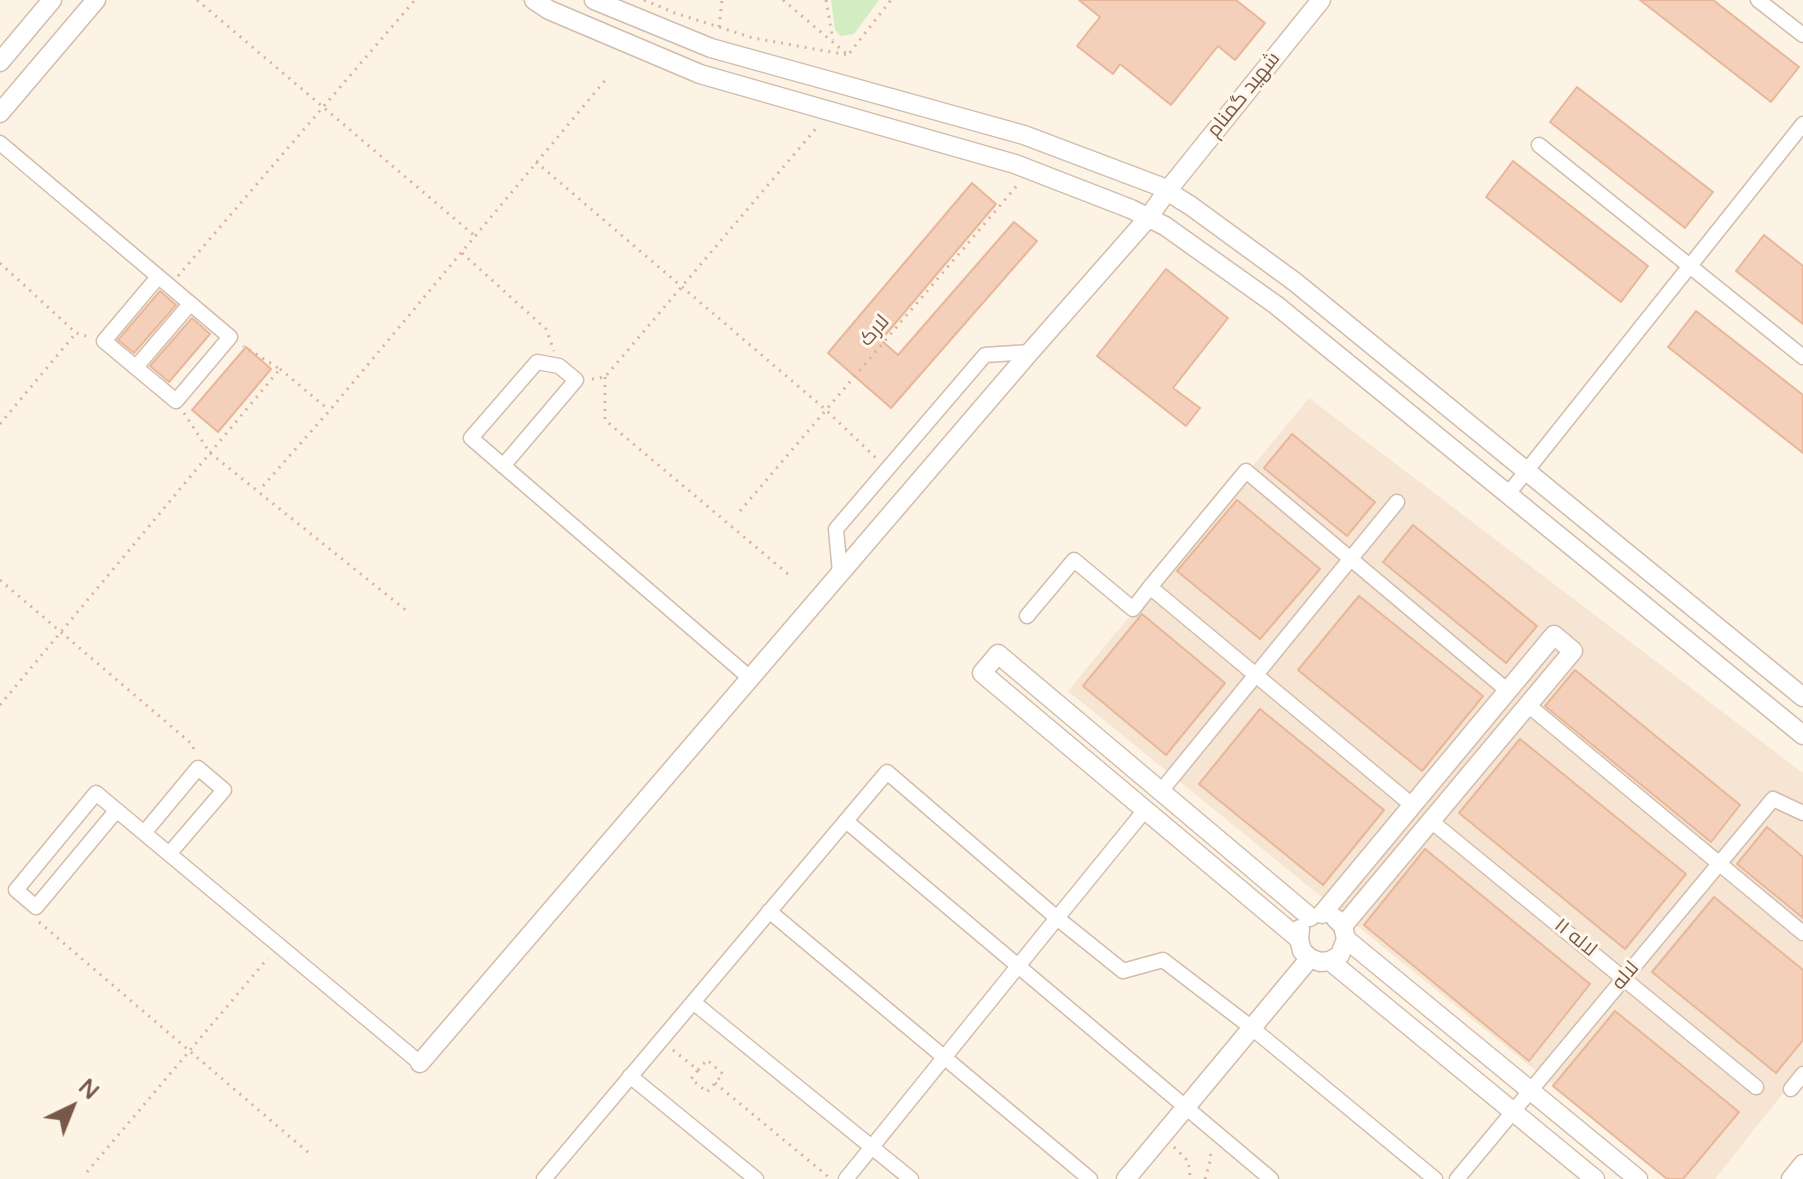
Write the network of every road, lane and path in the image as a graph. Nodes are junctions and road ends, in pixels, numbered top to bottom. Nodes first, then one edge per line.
1 (52, 0) edge
2 (96, 0) edge
3 (197, 0) edge
4 (415, 0) edge
5 (534, 0) edge
6 (594, 0) edge
7 (722, 0) edge
8 (783, 0) edge
9 (826, 0) edge
10 (891, 0) edge
11 (1758, 0) edge
12 (647, 1) edge
13 (1314, 2) edge
14 (719, 27) junction
15 (1803, 35) edge
16 (833, 43) junction
17 (848, 55) junction
18 (0, 62) edge
19 (607, 78) dead end
20 (323, 107) junction
21 (831, 111) junction
22 (0, 113) edge
23 (1803, 124) edge
24 (0, 143) edge
25 (1539, 145) dead end
26 (536, 162) junction
27 (1031, 170) junction
28 (1167, 191) junction
29 (1148, 218) junction
30 (475, 236) junction
31 (461, 252) junction
32 (0, 263) edge
33 (1690, 266) junction
34 (164, 282) junction
35 (683, 286) junction
36 (190, 304) junction
37 (76, 333) junction
38 (230, 337) junction
39 (104, 341) junction
40 (1030, 352) junction
41 (1803, 357) edge
42 (559, 366) junction
43 (136, 367) junction
44 (280, 369) junction
45 (605, 377) junction
46 (576, 380) junction
47 (176, 401) junction
48 (330, 410) junction
49 (826, 410) junction
50 (0, 424) edge
51 (210, 453) junction
52 (503, 466) junction
53 (888, 468) junction
54 (1526, 471) junction
55 (263, 486) dead end
56 (1508, 494) junction
57 (1397, 502) dead end
58 (740, 511) dead end
59 (1350, 560) junction
60 (840, 573) junction
61 (788, 574) dead end
62 (0, 580) edge
63 (1150, 587) junction
64 (407, 611) dead end
65 (1027, 616) dead end
66 (61, 632) junction
67 (1256, 675) junction
68 (750, 678) junction
69 (1508, 691) junction
70 (1803, 697) edge
71 (0, 705) edge
72 (1528, 705) junction
73 (1803, 735) edge
74 (195, 755) dead end
75 (1161, 791) junction
76 (1412, 805) junction
77 (1145, 810) junction
78 (116, 811) junction
79 (1803, 813) edge
80 (846, 821) junction
81 (1431, 821) junction
82 (144, 833) junction
83 (169, 854) junction
84 (1719, 864) junction
85 (36, 907) junction
86 (769, 911) junction
87 (1316, 916) junction
88 (1057, 918) junction
89 (1345, 933) junction
90 (1803, 933) edge
91 (1299, 939) junction
92 (279, 945) junction
93 (1310, 958) junction
94 (1330, 961) junction
95 (1018, 966) junction
96 (1624, 978) junction
97 (693, 1002) junction
98 (1252, 1028) junction
99 (661, 1040) junction
100 (190, 1050) junction
101 (944, 1058) junction
102 (420, 1063) joint
103 (698, 1070) junction
104 (1803, 1074) edge
105 (630, 1076) junction
106 (715, 1083) junction
107 (1756, 1087) dead end
108 (1791, 1089) dead end
109 (1531, 1091) junction
110 (1186, 1108) junction
111 (1513, 1111) junction
112 (1162, 1136) junction
113 (872, 1147) junction
114 (1210, 1148) dead end
115 (310, 1154) dead end
116 (1803, 1164) edge
117 (87, 1172) dead end
118 (544, 1179) edge
119 (756, 1179) edge
120 (831, 1179) edge
121 (846, 1179) edge
122 (911, 1179) edge
123 (1090, 1179) edge
124 (1126, 1179) edge
125 (1189, 1179) edge
126 (1205, 1179) edge
127 (1271, 1179) edge
128 (1435, 1179) edge
129 (1457, 1179) edge
130 (1595, 1179) edge
131 (1638, 1179) edge
132 (1791, 1179) edge

1 - 18 street
2 - 22 street
3 - 20 path
4 - 20 path
5 - 21 street
6 - 28 street
7 - 14 path
8 - 16 path
9 - 16 path
10 - 17 path
11 - 15 street
12 - 14 path
13 - 28 street, شهید گمنام
14 - 17 path
16 - 17 path
19 - 26 path
20 - 30 path
20 - 34 path
21 - 27 street
21 - 35 path
23 - 33 street
24 - 34 street
25 - 33 street
26 - 30 path
26 - 35 path
27 - 29 street
27 - 49 path, لارک
28 - 29 street, شهید گمنام
28 - 54 street
29 - 40 street, شهید گمنام
29 - 56 street
30 - 31 path
31 - 42 path
31 - 48 path
32 - 37 path
33 - 41 street
33 - 54 street
34 - 36 street
34 - 39 street
35 - 45 path
35 - 49 path
36 - 38 street
36 - 43 street
37 - 39 path
37 - 50 path
38 - 44 path
38 - 47 street
39 - 43 street
40 - 53 street
40 - 60 street, شهید گمنام
42 - 46 street
42 - 52 street
43 - 47 street
44 - 48 path
44 - 51 path
45 - 46 path
45 - 61 path
46 - 52 street
47 - 51 path
48 - 55 path
49 - 53 path
49 - 58 path, لارک
51 - 64 path
51 - 66 path
52 - 68 street
53 - 60 street
54 - 56 street
54 - 70 street
56 - 73 street
57 - 59 street
59 - 63 street
59 - 67 street
59 - 69 street
60 - 68 street, شهید گمنام
62 - 66 path
63 - 65 street
63 - 67 street
66 - 71 path
66 - 74 path
67 - 75 street
67 - 76 street
68 - 102 street, شهید گمنام
69 - 72 street
69 - 76 street
72 - 81 street
72 - 84 street
75 - 77 street
75 - 77 street
75 - 87 street
76 - 87 street
77 - 88 street
77 - 91 street
78 - 82 street
78 - 85 street
78 - 85 street
79 - 84 street, لاله
80 - 86 street
80 - 88 street
80 - 95 street
81 - 89 street
81 - 96 street, لاله ۱۱
82 - 83 street
82 - 83 street
83 - 92 street
84 - 90 street
84 - 96 street, لاله
85 - 100 path
86 - 97 street
86 - 101 street
87 - 89 street
87 - 91 street
88 - 95 street
88 - 98 street
89 - 94 street
89 - 109 street
91 - 93 street
92 - 100 path
92 - 102 street
93 - 94 street
93 - 98 street
94 - 111 street
95 - 101 street
95 - 110 street
96 - 107 street, لاله ۱۱
96 - 109 street, لاله
97 - 99 street
97 - 113 street
98 - 110 street
98 - 128 street
99 - 103 path
99 - 105 street
100 - 115 path
100 - 117 path
101 - 113 street
101 - 123 street
103 - 106 path
103 - 106 path
104 - 108 street
105 - 118 street
105 - 119 street
106 - 120 path
109 - 111 street, لاله
109 - 131 street
110 - 112 street
110 - 127 street
111 - 129 street, لاله
111 - 130 street
112 - 124 street
112 - 125 path
113 - 121 street
113 - 122 street
114 - 126 path
116 - 132 street

